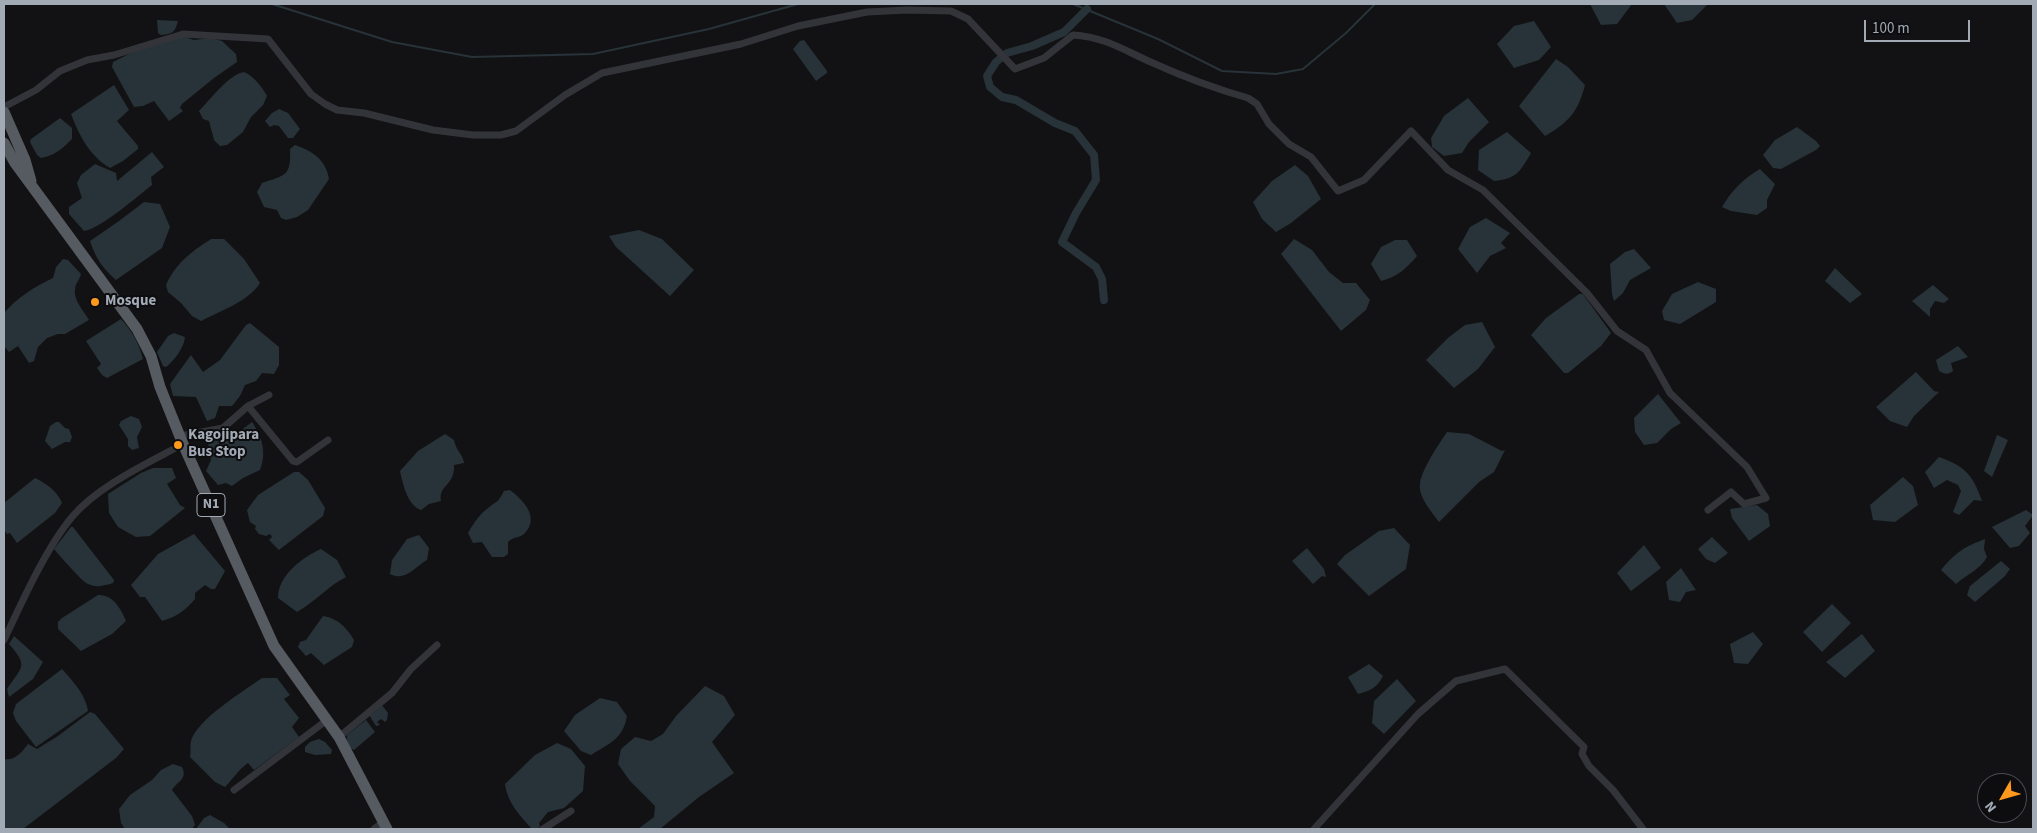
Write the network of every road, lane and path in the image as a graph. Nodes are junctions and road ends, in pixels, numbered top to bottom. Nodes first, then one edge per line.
1 (4, 107) edge
2 (4, 112) edge
3 (4, 143) edge
4 (32, 185) junction
5 (269, 395) dead end
6 (248, 406) junction
7 (182, 440) junction
8 (328, 440) dead end
9 (1708, 510) dead end
10 (4, 640) edge
11 (437, 645) dead end
12 (327, 720) junction
13 (339, 737) junction
14 (234, 790) dead end
15 (571, 811) dead end
16 (381, 827) edge
17 (543, 829) edge
18 (1314, 829) edge
19 (1643, 829) edge

1 - 9 street
2 - 4 highway, N1
3 - 4 highway, N1
4 - 7 highway, N1
5 - 6 street
6 - 7 street
6 - 8 street
7 - 10 street
7 - 12 highway, N1
11 - 13 street
12 - 13 highway, N1
12 - 14 street
13 - 16 highway, N1
15 - 17 street
18 - 19 street

